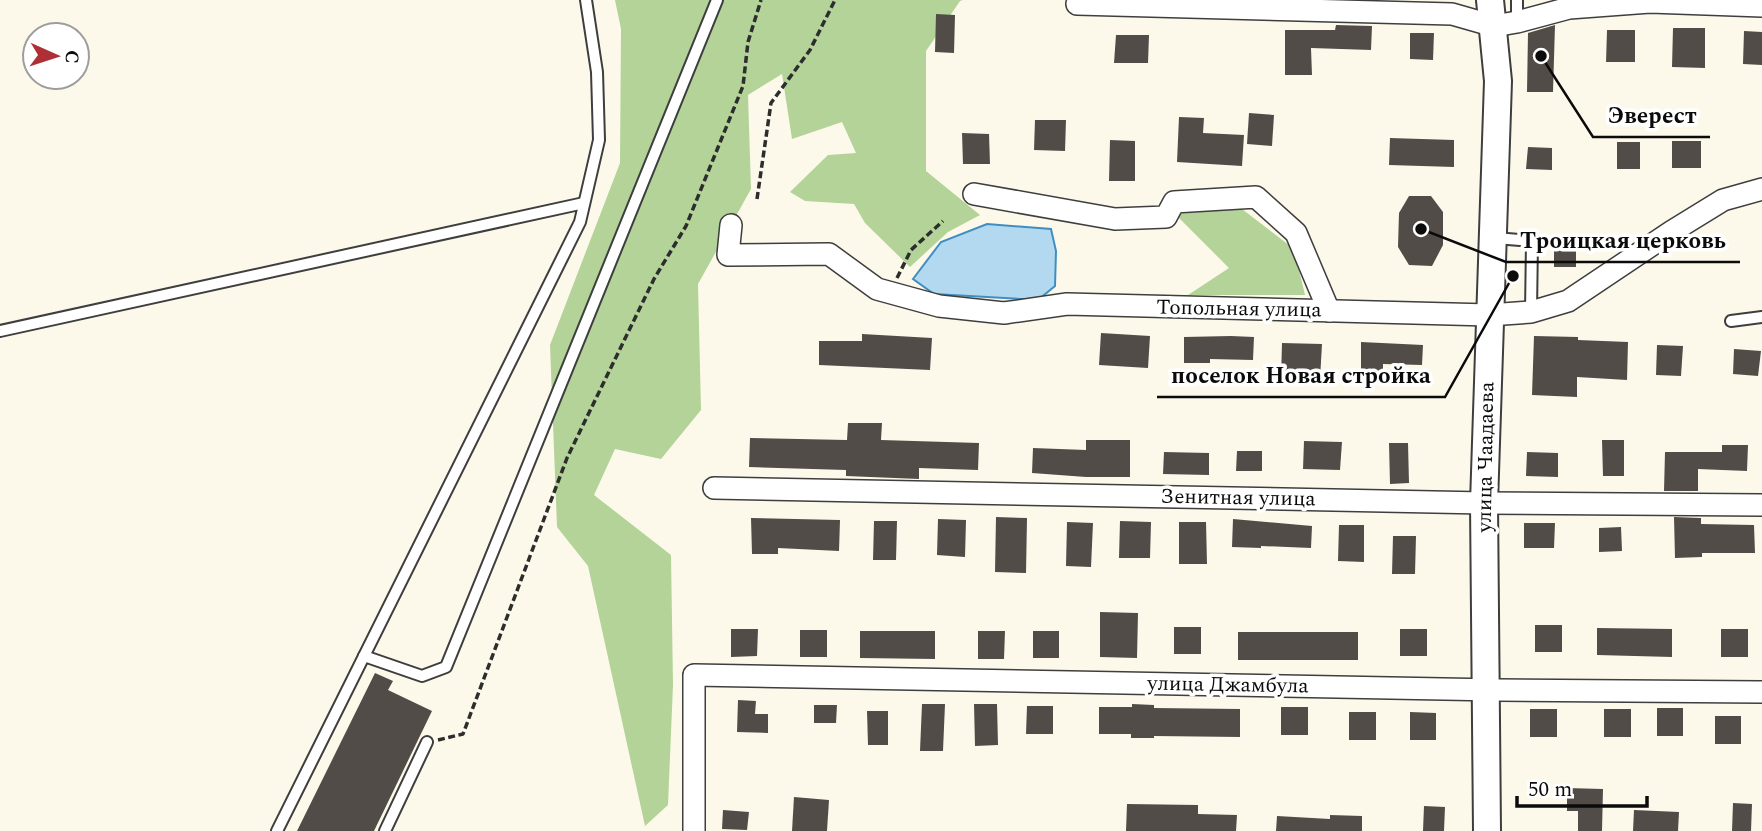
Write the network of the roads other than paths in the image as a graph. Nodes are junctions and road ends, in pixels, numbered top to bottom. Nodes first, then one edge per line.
1 (586, 0) edge
2 (718, 0) edge
3 (1517, 0) edge
4 (1077, 4) dead end
5 (1762, 6) edge
6 (1500, 16) edge
7 (1762, 188) edge
8 (974, 194) dead end
9 (584, 203) junction
10 (731, 225) dead end
11 (1492, 237) junction
12 (1329, 311) junction
13 (1531, 312) junction
14 (1489, 315) junction
15 (1762, 317) edge
16 (1731, 321) dead end
17 (0, 331) edge
18 (714, 488) dead end
19 (1484, 503) junction
20 (1762, 505) edge
21 (364, 656) junction
22 (1484, 690) junction
23 (1762, 692) edge
24 (427, 742) road end
25 (277, 831) edge
26 (384, 831) edge
27 (694, 831) edge
28 (1487, 831) edge

1 - 9 lane
2 - 21 lane
3 - 6 lane
4 - 6 street
5 - 6 street
6 - 11 street, улица Чаадаева
7 - 13 street, Топольная улица
8 - 12 street
9 - 17 lane
9 - 21 lane
10 - 12 street, Топольная улица
11 - 13 lane
11 - 14 street, улица Чаадаева
12 - 14 street, Топольная улица
13 - 14 street, Топольная улица
14 - 19 street, улица Чаадаева
15 - 16 lane
18 - 19 street, Зенитная улица
19 - 20 street, Зенитная улица
19 - 22 street, улица Чаадаева
21 - 25 lane
22 - 23 street, улица Джамбула
22 - 27 street, улица Джамбула
22 - 28 street, улица Чаадаева
24 - 26 lane

